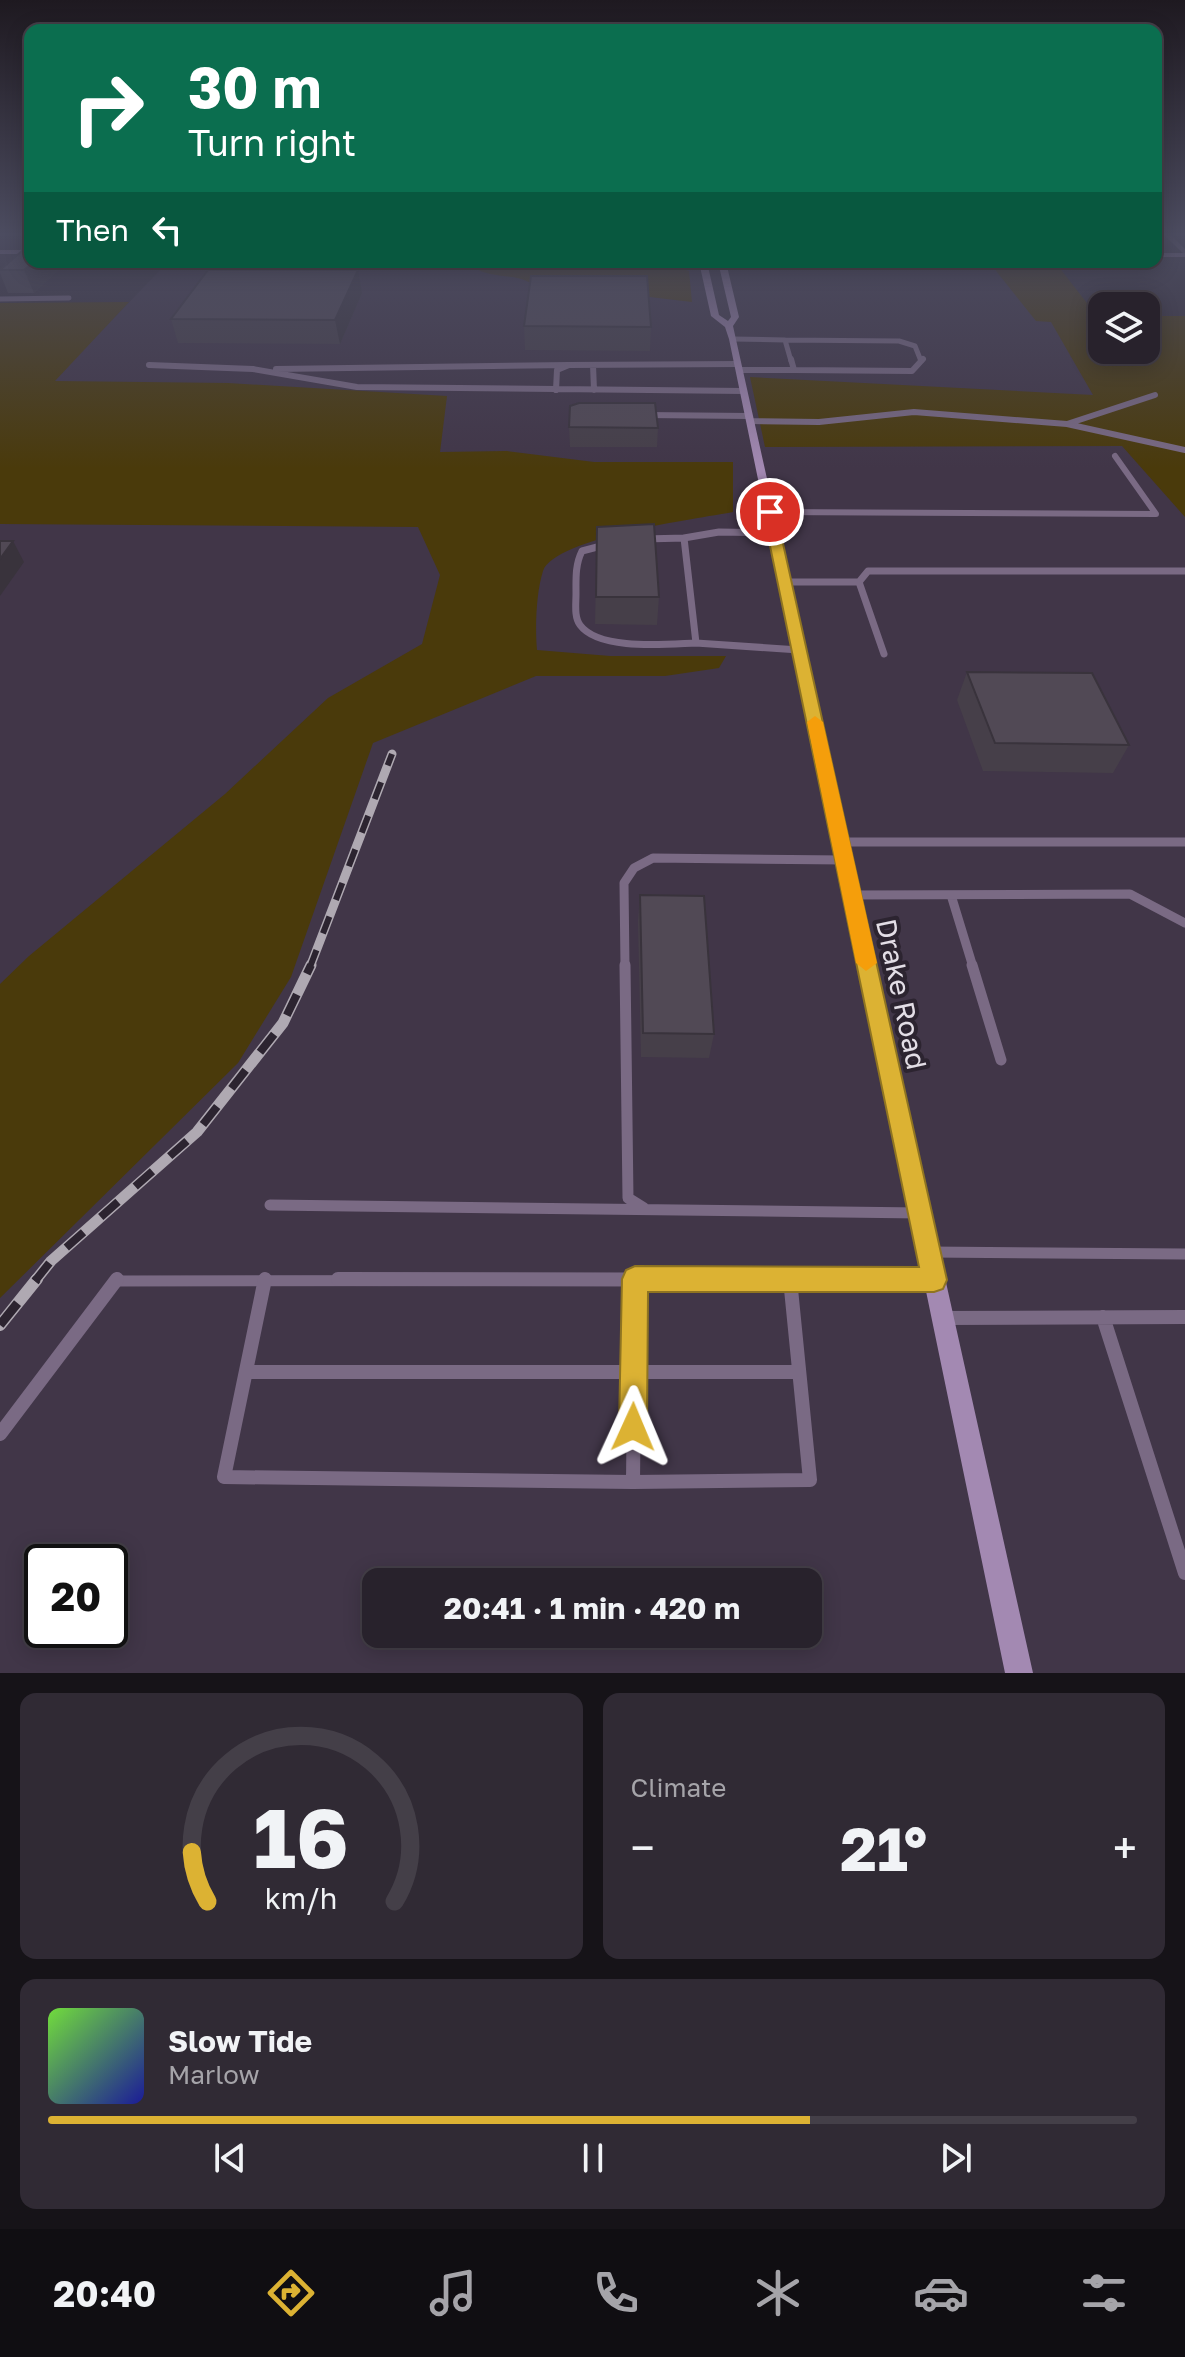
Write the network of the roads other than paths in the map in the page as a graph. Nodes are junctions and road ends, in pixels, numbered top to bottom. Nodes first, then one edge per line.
1 (714, 312) edge
2 (734, 312) edge
3 (731, 332) junction
4 (785, 340) junction
5 (149, 365) dead end
6 (569, 365) junction
7 (593, 365) junction
8 (739, 367) junction
9 (253, 369) junction
10 (794, 370) junction
11 (556, 390) junction
12 (594, 390) junction
13 (744, 391) junction
14 (1155, 395) dead end
15 (641, 415) edge
16 (750, 419) junction
17 (1067, 424) junction
18 (1185, 450) edge
19 (1115, 456) dead end
20 (770, 512) junction
21 (774, 533) junction
22 (686, 538) junction
23 (633, 540) edge
24 (617, 543) edge
25 (1185, 571) edge
26 (785, 582) junction
27 (859, 582) junction
28 (696, 643) junction
29 (799, 650) junction
30 (884, 654) dead end
31 (1185, 842) edge
32 (843, 851) junction
33 (852, 895) junction
34 (951, 895) junction
35 (1185, 923) edge
36 (1001, 1060) dead end
37 (270, 1205) dead end
38 (644, 1208) junction
39 (920, 1213) junction
40 (929, 1252) junction
41 (1185, 1254) edge
42 (265, 1278) junction
43 (635, 1279) junction
44 (790, 1279) junction
45 (934, 1280) junction
46 (1103, 1317) junction
47 (1185, 1317) edge
48 (943, 1318) junction
49 (246, 1372) junction
50 (634, 1372) junction
51 (799, 1372) junction
52 (0, 1434) edge
53 (633, 1482) junction
54 (1185, 1573) edge
55 (1019, 1673) edge

1 - 3 street, Drake Road
2 - 3 street, Drake Road
3 - 4 lane
3 - 8 street, Drake Road
4 - 10 lane
4 - 10 lane
5 - 9 lane
6 - 7 lane
6 - 9 lane
6 - 11 lane
7 - 8 lane
7 - 12 lane
8 - 10 lane
8 - 13 street, Drake Road
9 - 11 lane
11 - 12 lane
12 - 13 lane
13 - 16 street, Drake Road
14 - 17 lane
15 - 16 lane
16 - 17 lane
16 - 20 street, Drake Road
17 - 18 lane
19 - 20 lane
20 - 21 street, Drake Road
21 - 22 lane
21 - 26 street, Drake Road
22 - 23 lane
22 - 28 lane
24 - 28 lane
25 - 27 lane
26 - 27 lane
26 - 29 street, Drake Road
27 - 30 lane
28 - 29 lane
29 - 32 street, Drake Road
31 - 32 lane
32 - 33 street, Drake Road
32 - 38 lane
33 - 34 lane
33 - 39 street, Drake Road
34 - 35 lane
34 - 36 lane
37 - 38 lane
38 - 39 lane
39 - 40 street, Drake Road
40 - 41 lane
40 - 45 street, Drake Road
42 - 43 lane
42 - 49 lane
42 - 52 lane
43 - 44 lane
43 - 50 lane
44 - 45 lane
44 - 51 lane
45 - 48 street, Drake Road
46 - 47 lane
46 - 48 lane
46 - 54 lane
48 - 55 street, Drake Road
49 - 50 lane
49 - 53 lane
50 - 51 lane
50 - 53 lane
51 - 53 lane

